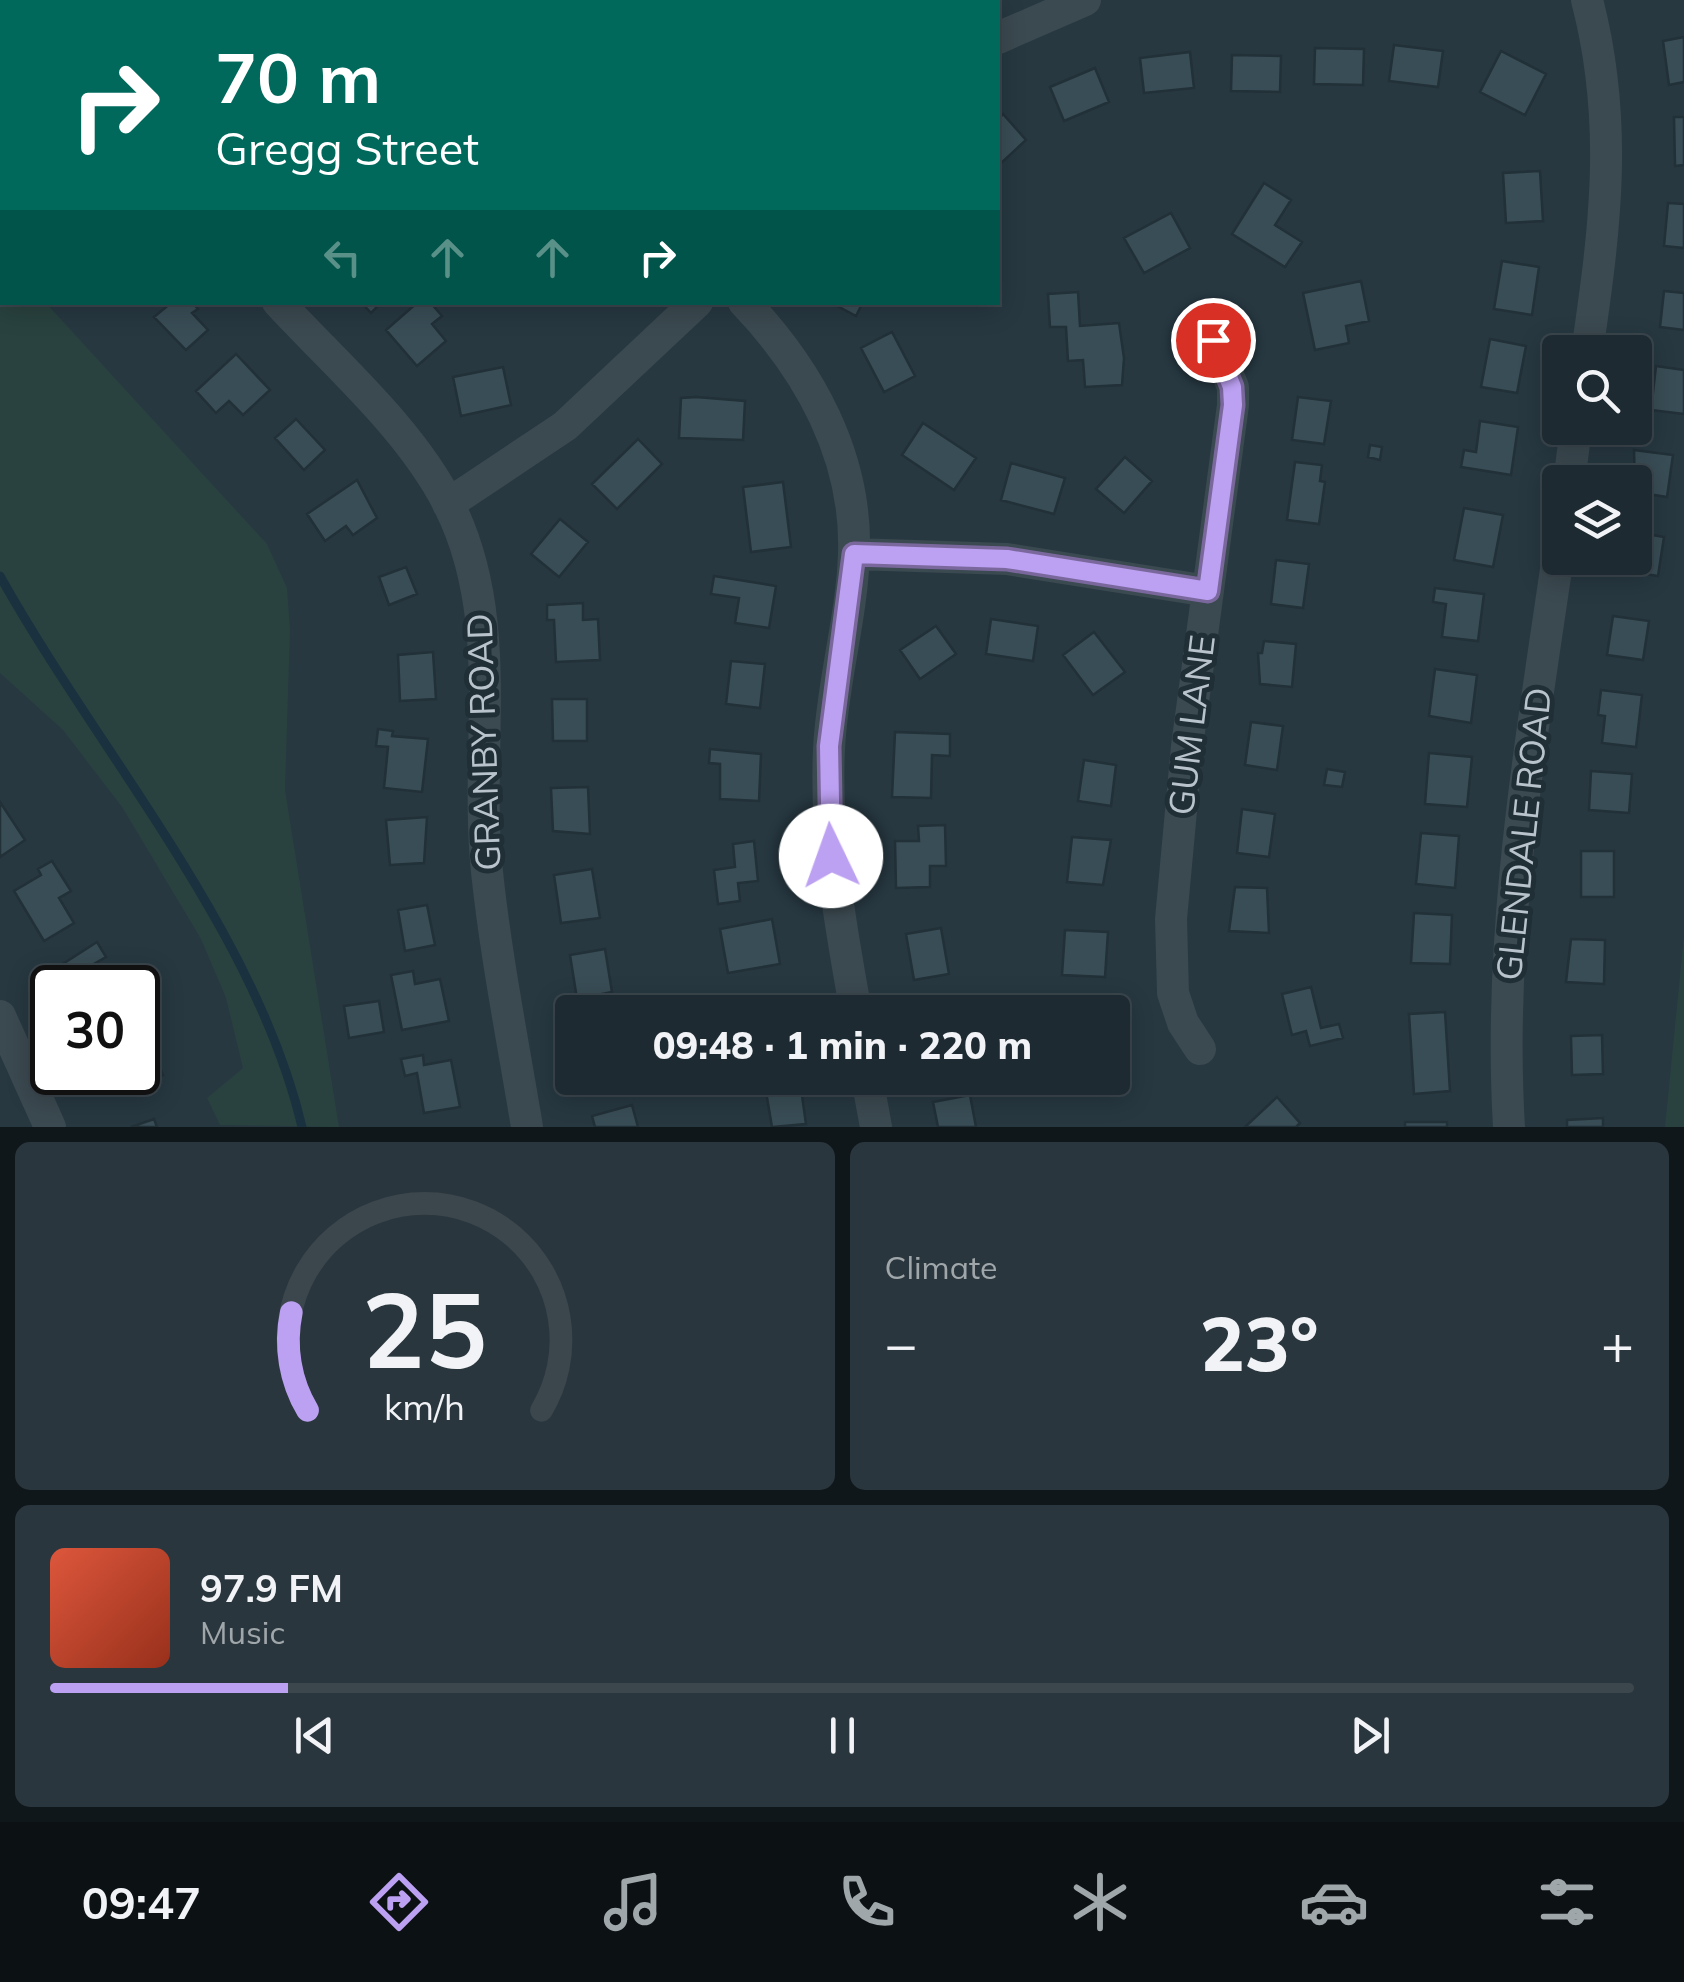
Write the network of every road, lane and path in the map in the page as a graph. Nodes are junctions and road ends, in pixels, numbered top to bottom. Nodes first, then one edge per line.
1 (1086, 0) edge
2 (1587, 0) edge
3 (1000, 37) edge
4 (281, 305) edge
5 (694, 305) edge
6 (747, 305) edge
7 (1590, 335) edge
8 (1213, 340) dead end
9 (448, 504) junction
10 (854, 554) junction
11 (1555, 575) edge
12 (1208, 591) junction
13 (853, 995) edge
14 (0, 1016) edge
15 (1200, 1049) dead end
16 (870, 1095) edge
17 (50, 1127) edge
18 (527, 1127) edge
19 (876, 1127) edge
20 (1509, 1127) edge

1 - 3 street
2 - 7 street
4 - 9 street, GRANBY ROAD
5 - 9 street
6 - 10 street
8 - 12 street, GUM LANE
9 - 18 street, GRANBY ROAD
10 - 12 street
10 - 13 street
11 - 20 street, GLENDALE ROAD
12 - 15 street, GUM LANE
14 - 17 street
16 - 19 street

